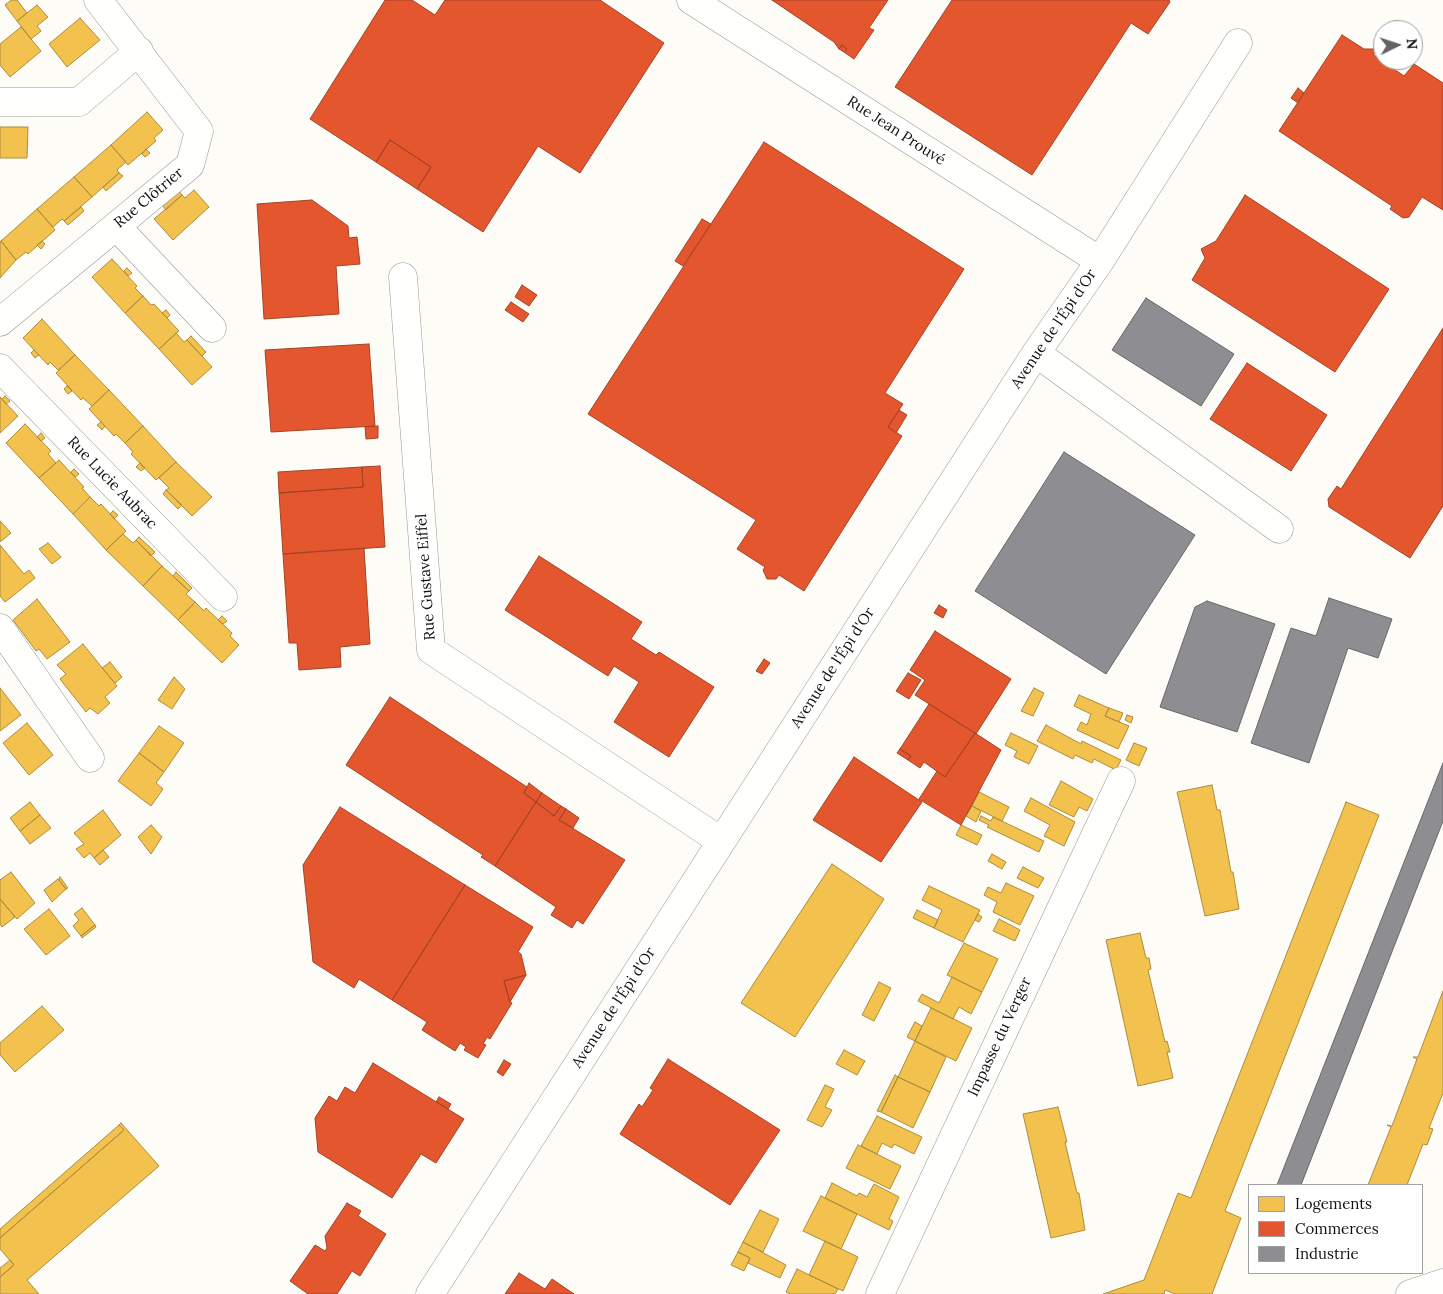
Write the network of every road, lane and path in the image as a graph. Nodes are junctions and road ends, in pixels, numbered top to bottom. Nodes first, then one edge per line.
1 (98, 0) edge
2 (691, 0) edge
3 (1238, 43) dead end
4 (139, 51) junction
5 (0, 102) edge
6 (116, 226) junction
7 (1100, 261) junction
8 (403, 277) dead end
9 (0, 322) edge
10 (212, 328) dead end
11 (1036, 352) junction
12 (0, 368) edge
13 (1279, 529) dead end
14 (223, 597) dead end
15 (0, 628) edge
16 (90, 758) dead end
17 (1121, 781) dead end
18 (721, 841) junction
19 (1443, 1283) edge
20 (430, 1294) edge
21 (880, 1294) edge
22 (1410, 1294) edge

1 - 4 street, Rue Clôtrier
2 - 7 street, Rue Jean Prouvé
3 - 7 street, Avenue de l'Épi d'Or
4 - 5 street
4 - 6 street, Rue Clôtrier
6 - 9 street, Rue Clôtrier
6 - 10 street
7 - 11 street, Avenue de l'Épi d'Or
8 - 18 street, Rue Gustave Eiffel
11 - 13 street
11 - 18 street, Avenue de l'Épi d'Or
12 - 14 street, Rue Lucie Aubrac
15 - 16 street
17 - 21 street, Impasse du Verger
18 - 20 street, Avenue de l'Épi d'Or
19 - 22 street

